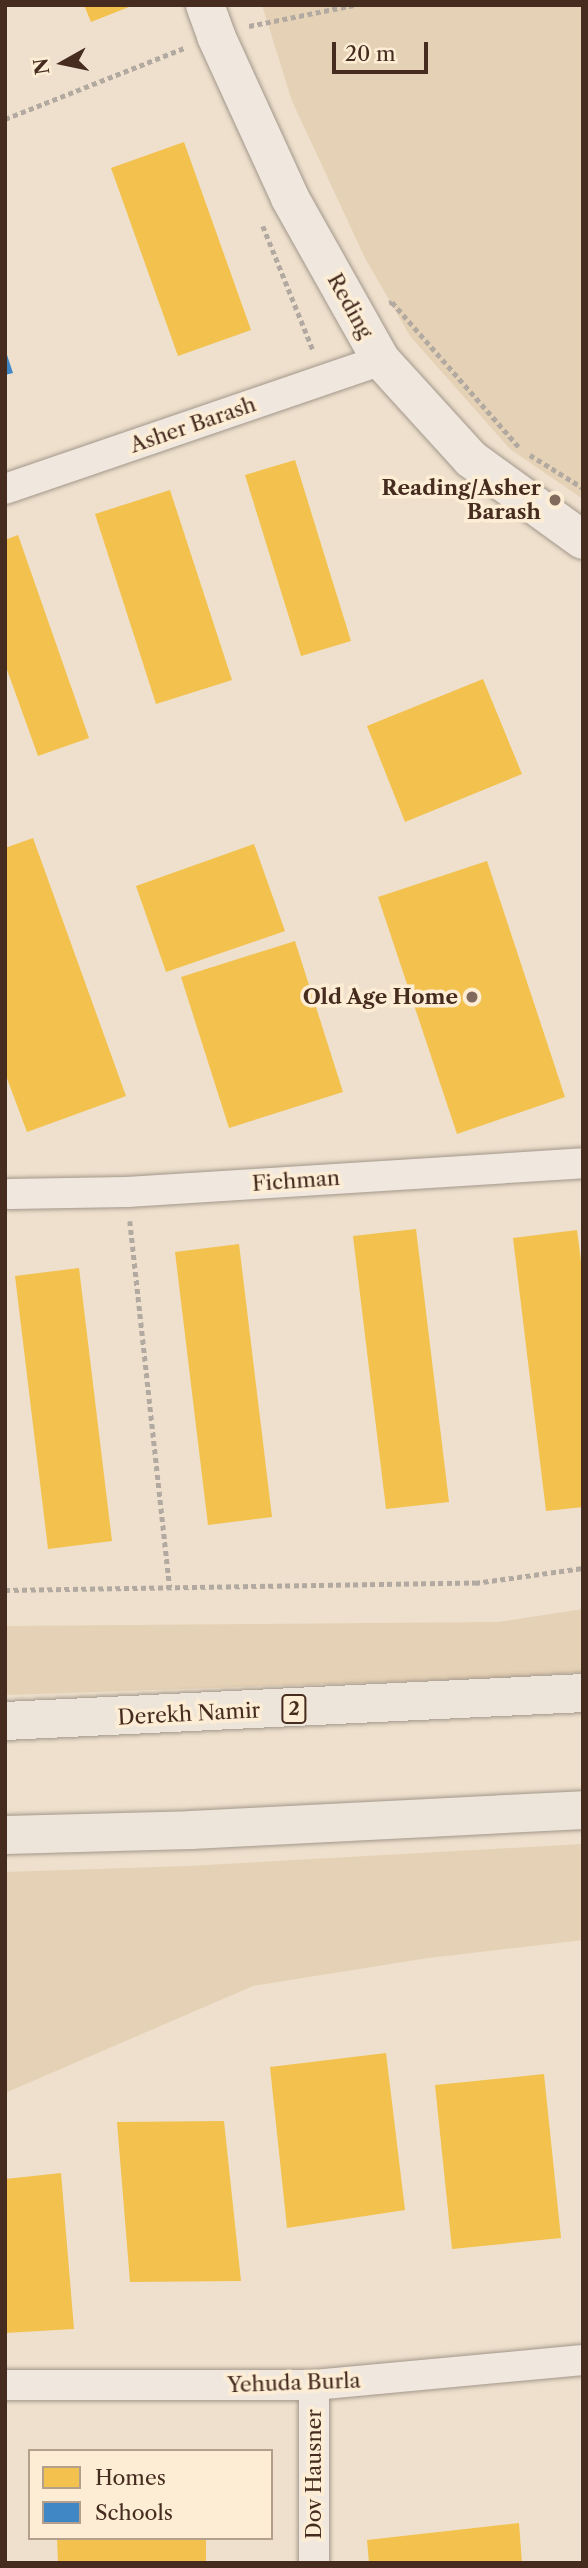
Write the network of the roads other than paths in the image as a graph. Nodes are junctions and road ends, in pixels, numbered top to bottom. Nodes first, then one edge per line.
1 (210, 21) edge
2 (381, 360) junction
3 (5, 489) edge
4 (583, 540) edge
5 (583, 1163) edge
6 (10, 1194) dead end
7 (583, 1693) edge
8 (5, 1721) edge
9 (583, 1810) edge
10 (5, 1835) edge
11 (583, 2360) edge
12 (5, 2385) edge
13 (314, 2385) junction
14 (314, 2563) edge

1 - 2 street, Reding
2 - 3 street, Asher Barash
2 - 4 street, Reding
5 - 6 street, Fichman
7 - 8 highway, Derekh Namir / 2
9 - 10 highway
11 - 13 street, Yehuda Burla
12 - 13 street, Yehuda Burla
13 - 14 street, Dov Hausner

